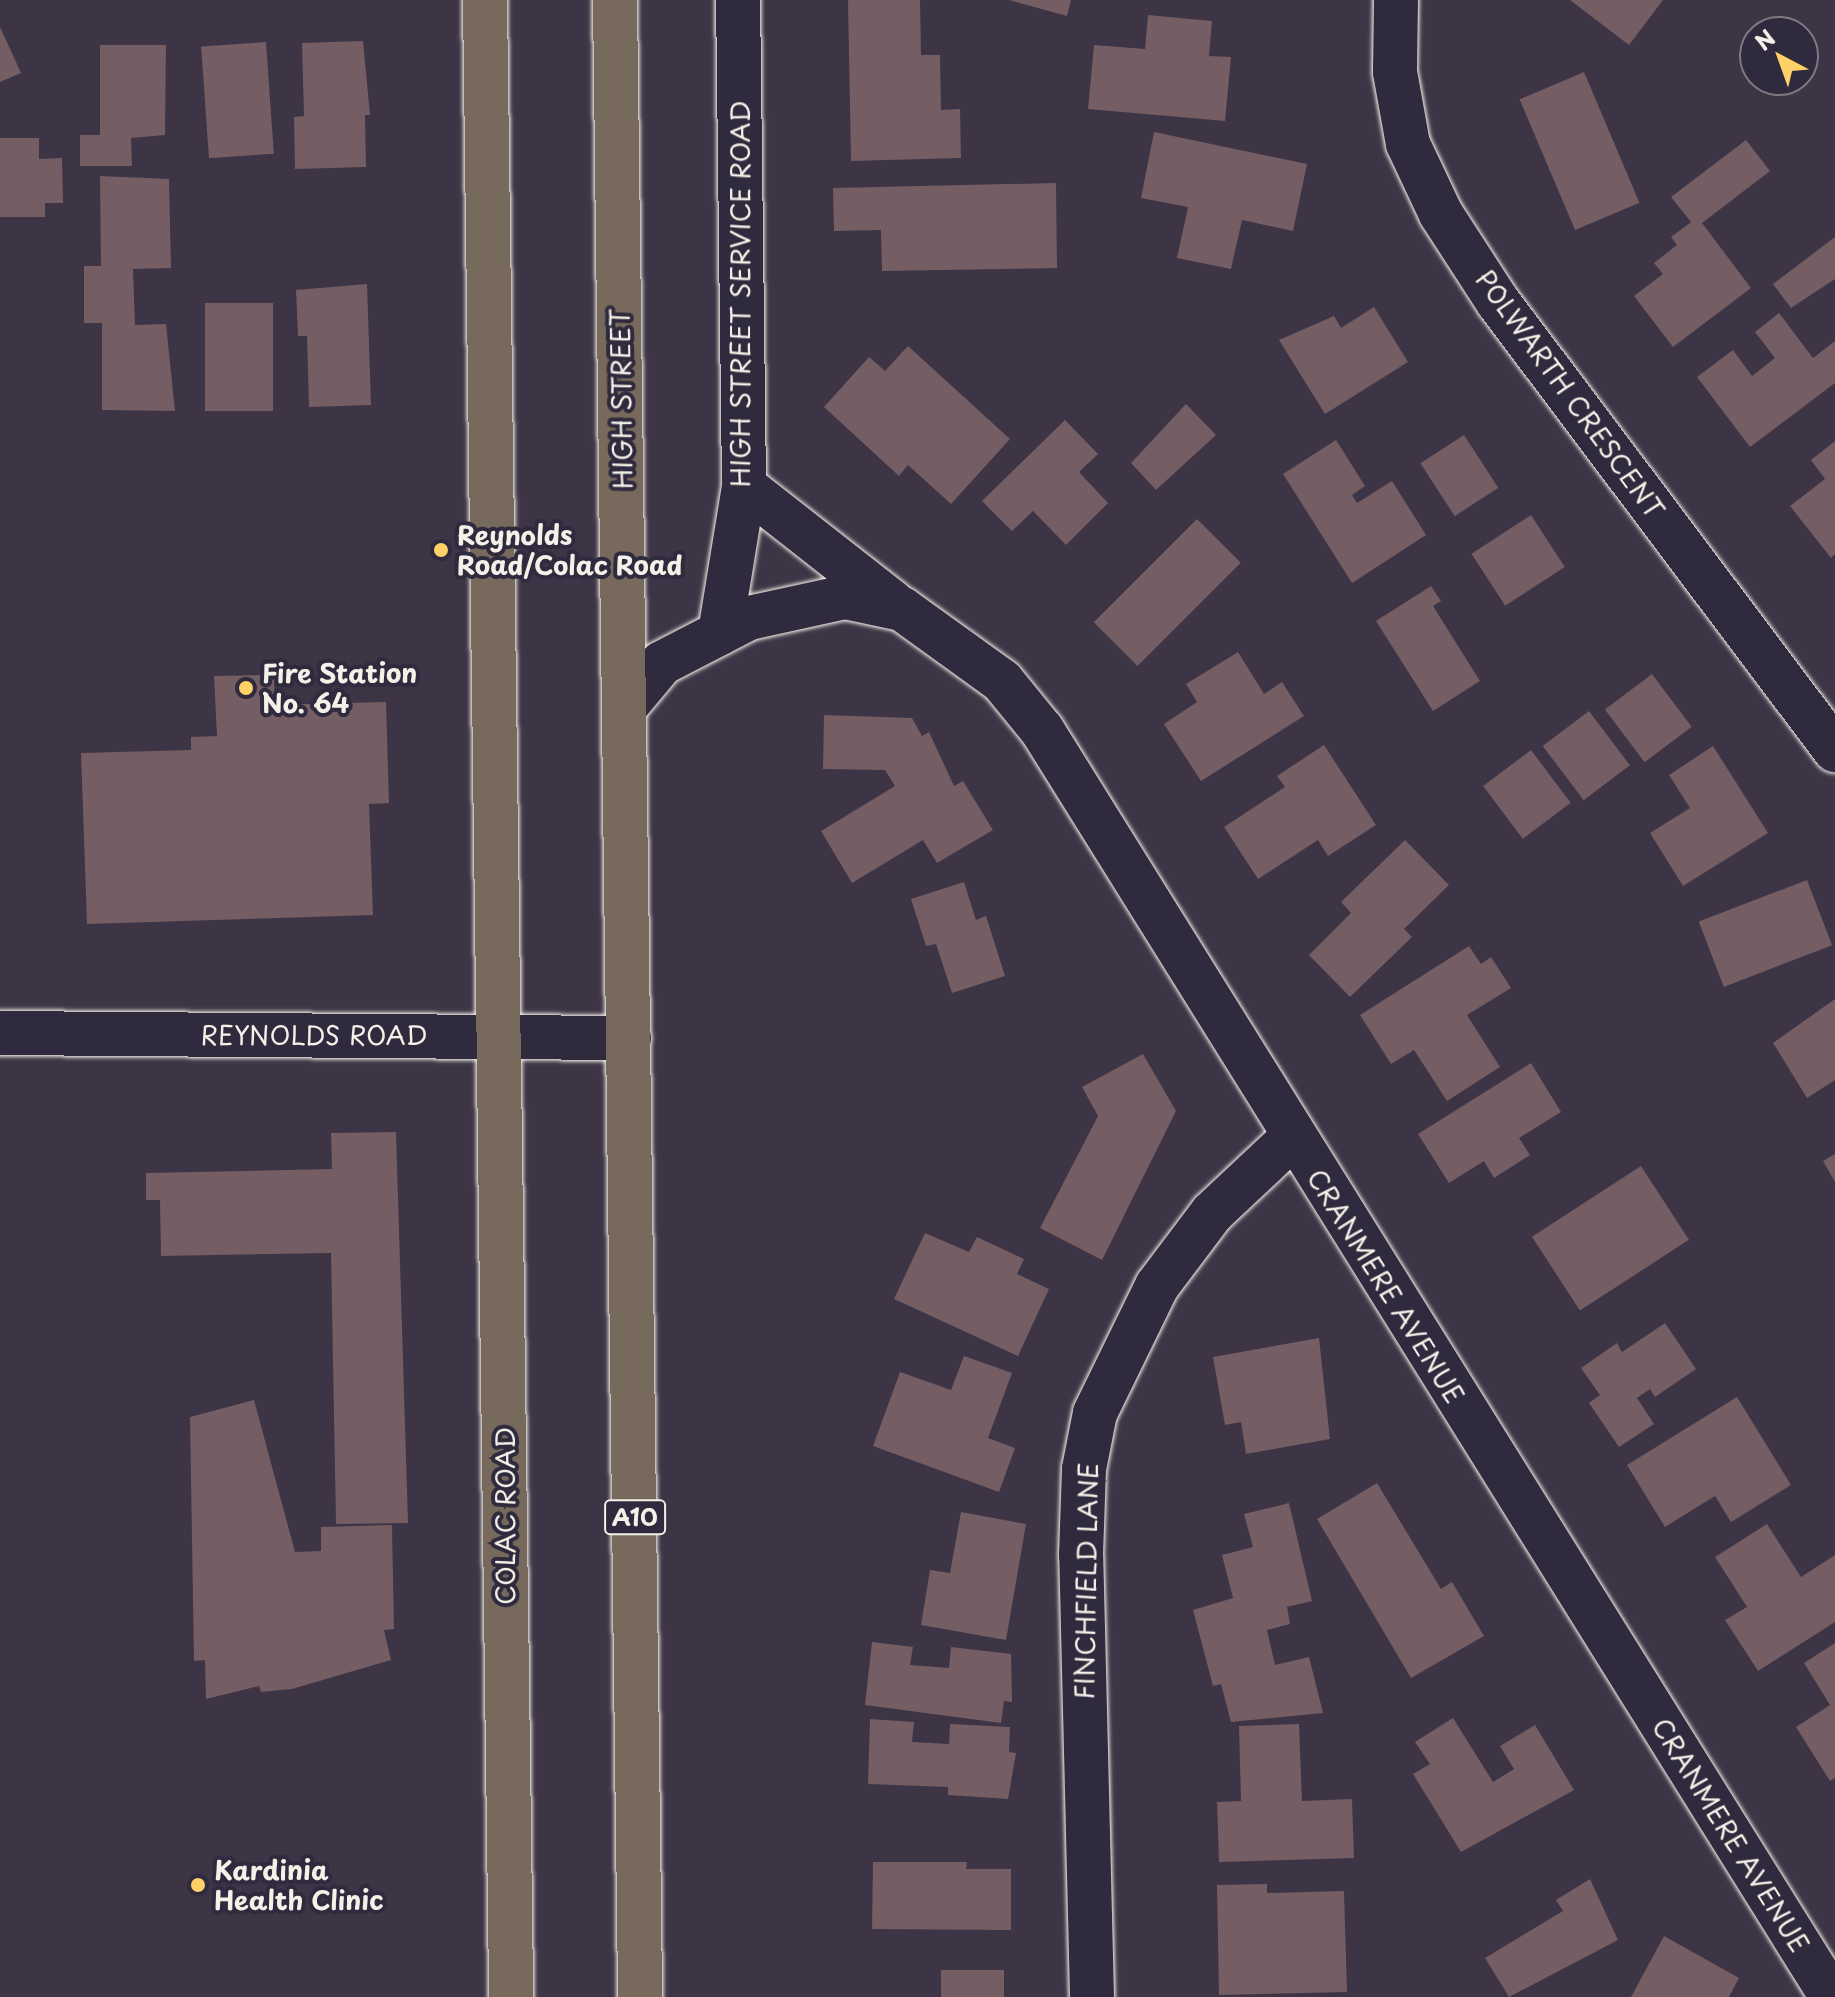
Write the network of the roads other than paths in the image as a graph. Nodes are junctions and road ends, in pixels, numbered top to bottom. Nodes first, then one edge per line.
1 (485, 0) edge
2 (615, 0) edge
3 (738, 0) edge
4 (1396, 0) edge
5 (744, 486) junction
6 (902, 609) junction
7 (720, 633) junction
8 (625, 707) junction
9 (1835, 750) edge
10 (0, 1033) edge
11 (502, 1036) junction
12 (629, 1038) junction
13 (1293, 1137) junction
14 (511, 1997) edge
15 (640, 1997) edge
16 (1092, 1997) edge
17 (1832, 1997) edge

1 - 11 highway
2 - 8 highway, HIGH STREET / A10
3 - 5 street, HIGH STREET SERVICE ROAD
4 - 9 street, POLWARTH CRESCENT
5 - 6 street, CRANMERE AVENUE
5 - 7 street, HIGH STREET SERVICE ROAD
6 - 7 street, CRANMERE AVENUE
6 - 13 street, CRANMERE AVENUE
7 - 8 street, CRANMERE AVENUE
8 - 12 highway, HIGH STREET / A10
10 - 11 street, REYNOLDS ROAD
11 - 12 street, REYNOLDS ROAD
11 - 14 highway, COLAC ROAD
12 - 15 highway, A10
13 - 16 street, FINCHFIELD LANE
13 - 17 street, CRANMERE AVENUE

